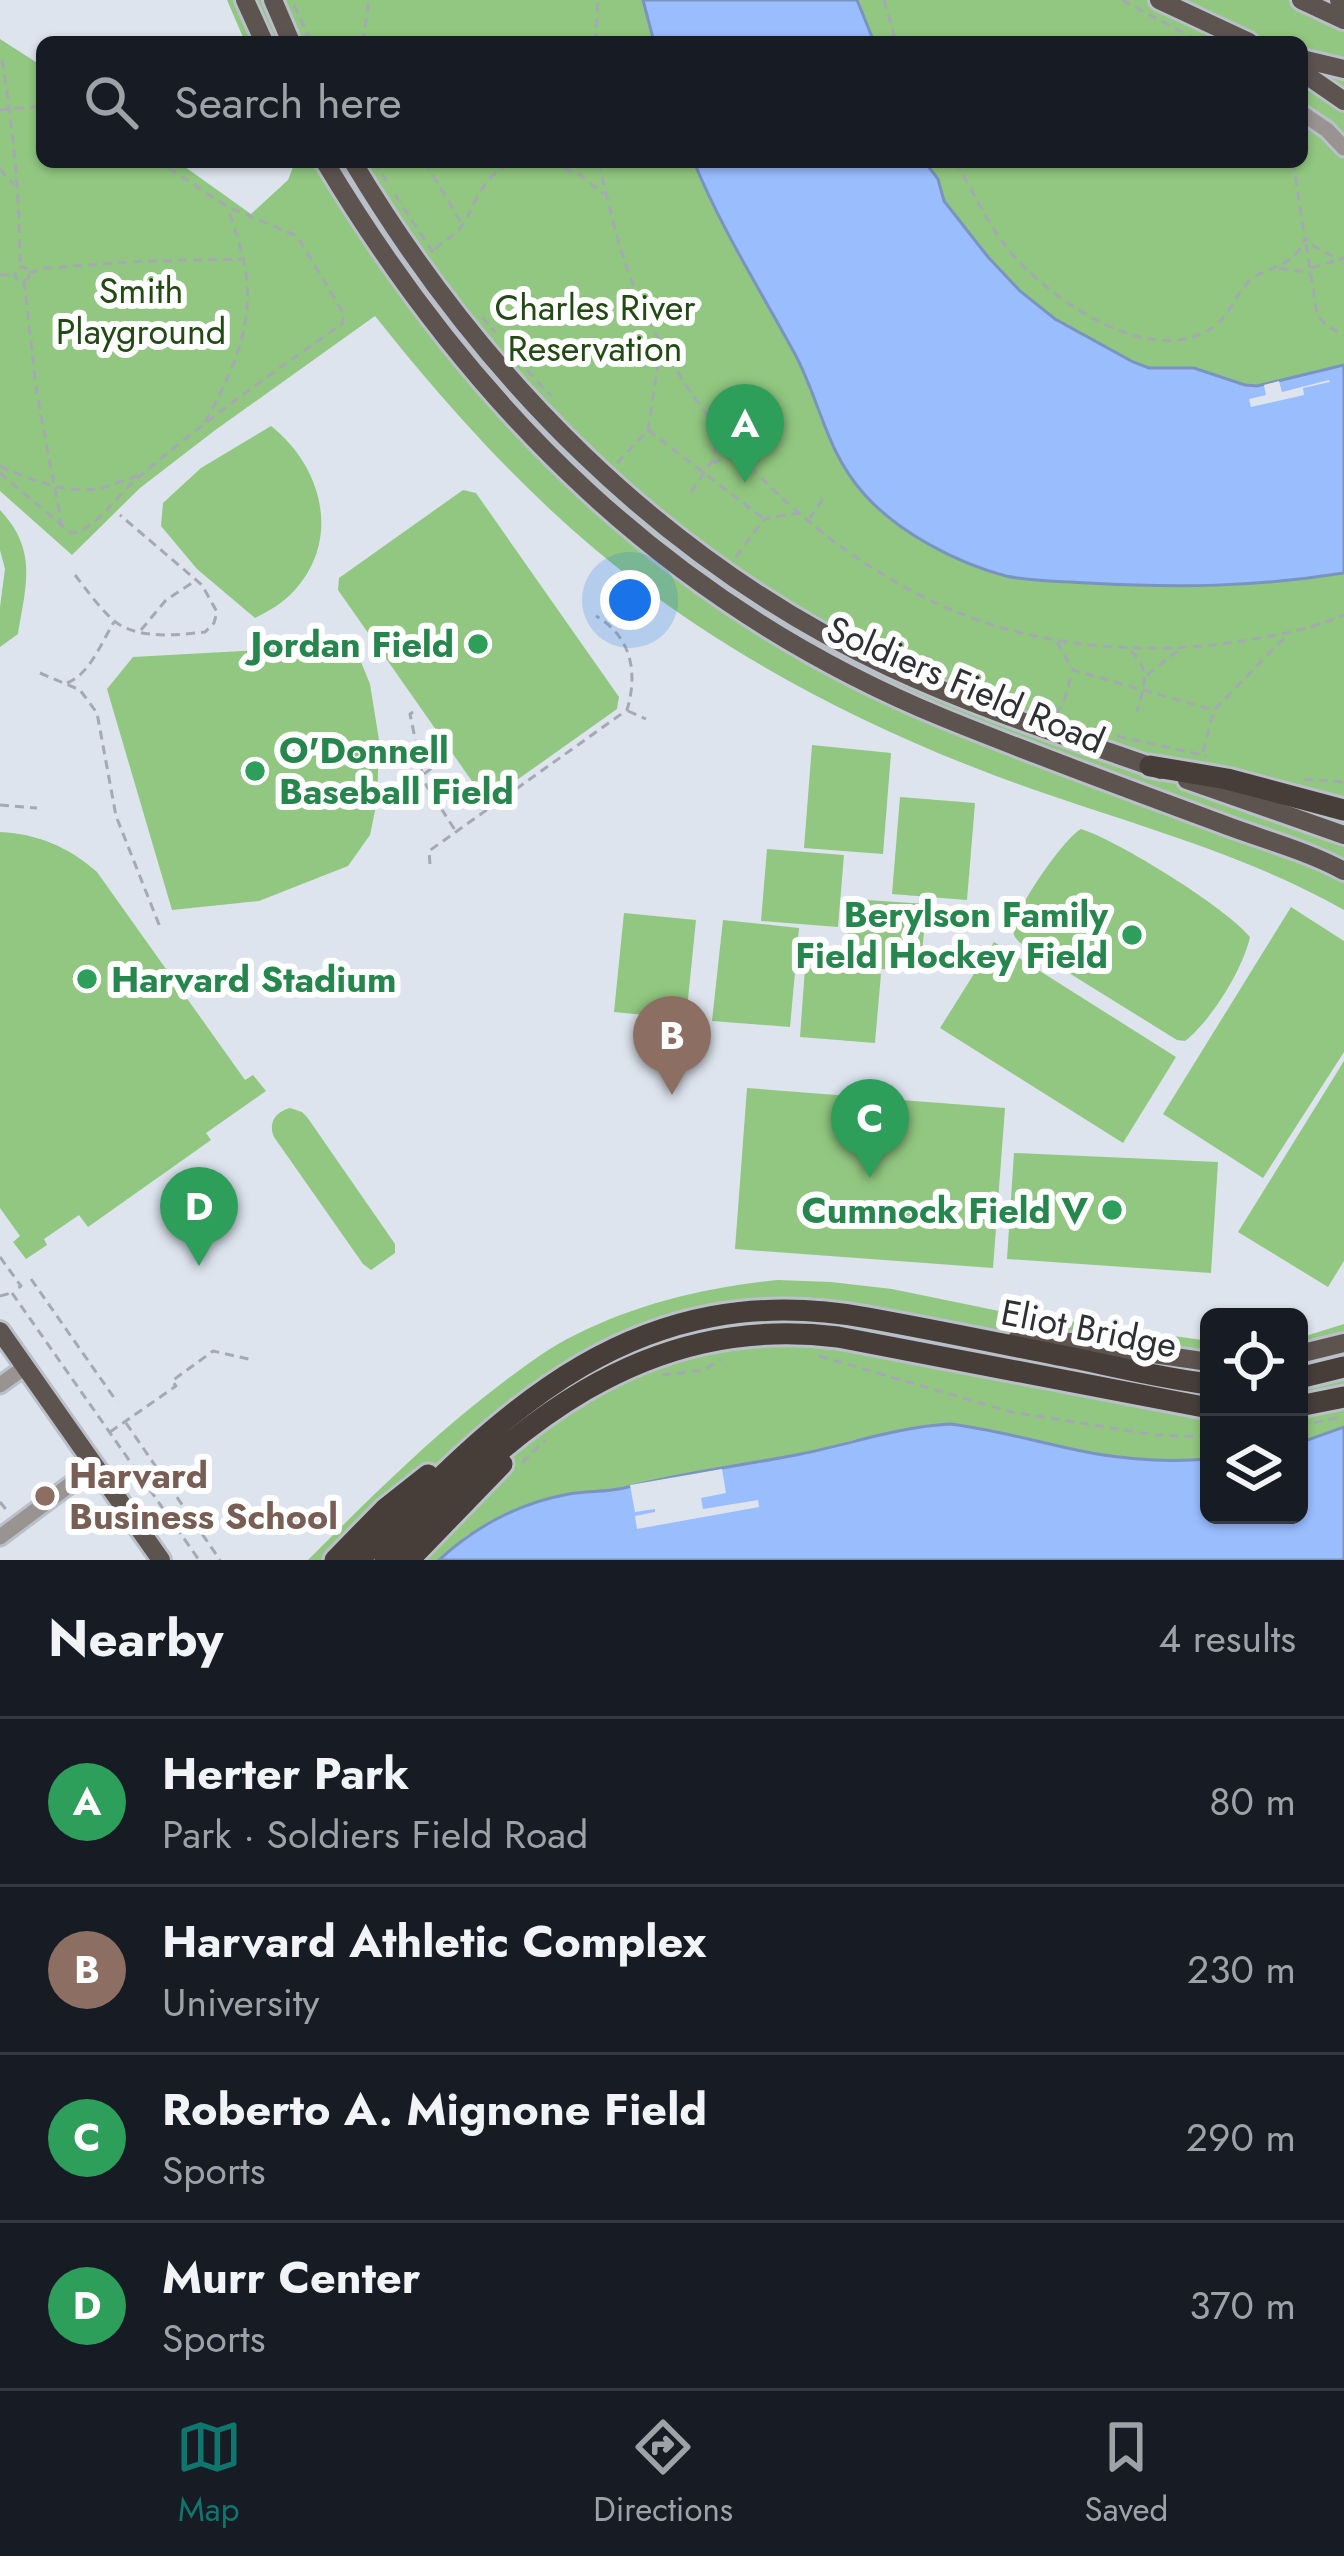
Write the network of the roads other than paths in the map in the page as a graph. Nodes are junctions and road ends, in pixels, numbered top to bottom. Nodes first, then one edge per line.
1 (245, 0) edge
2 (273, 0) edge
3 (1160, 0) edge
4 (1301, 0) edge
5 (1185, 7) edge
6 (1344, 20) edge
7 (260, 36) edge
8 (288, 36) edge
9 (1238, 36) edge
10 (1308, 60) edge
11 (1344, 69) edge
12 (1308, 76) edge
13 (1344, 101) edge
14 (1308, 117) edge
15 (1344, 148) edge
16 (329, 168) edge
17 (357, 168) edge
18 (491, 343) junction
19 (463, 361) junction
20 (1150, 766) junction
21 (1344, 810) edge
22 (1344, 835) edge
23 (1338, 867) edge
24 (0, 1331) edge
25 (957, 1335) junction
26 (1344, 1343) edge
27 (1308, 1352) edge
28 (1200, 1360) edge
29 (25, 1367) junction
30 (1344, 1367) edge
31 (1308, 1376) edge
32 (1200, 1382) edge
33 (0, 1385) edge
34 (1344, 1397) edge
35 (1308, 1404) edge
36 (1200, 1406) edge
37 (549, 1425) junction
38 (473, 1444) junction
39 (95, 1466) junction
40 (0, 1537) edge
41 (161, 1560) edge
42 (335, 1560) edge
43 (359, 1560) edge
44 (386, 1560) edge
45 (409, 1560) edge

1 - 7 main road
2 - 8 main road
3 - 5 main road
4 - 6 main road
5 - 9 main road
10 - 11 main road
12 - 13 main road
14 - 15 street
16 - 19 main road, Soldiers Field Road
17 - 18 main road, Soldiers Field Road
18 - 19 street
18 - 20 main road, Soldiers Field Road
19 - 23 main road, Soldiers Field Road
20 - 21 highway
20 - 22 main road, Soldiers Field Road
24 - 29 main road
25 - 28 main road
25 - 32 highway, Eliot Bridge
25 - 38 highway
26 - 27 main road
29 - 33 street
29 - 39 main road
30 - 31 highway
34 - 35 highway
36 - 37 highway
37 - 44 highway
37 - 45 highway
38 - 42 highway
38 - 43 highway
39 - 40 street
39 - 41 main road

